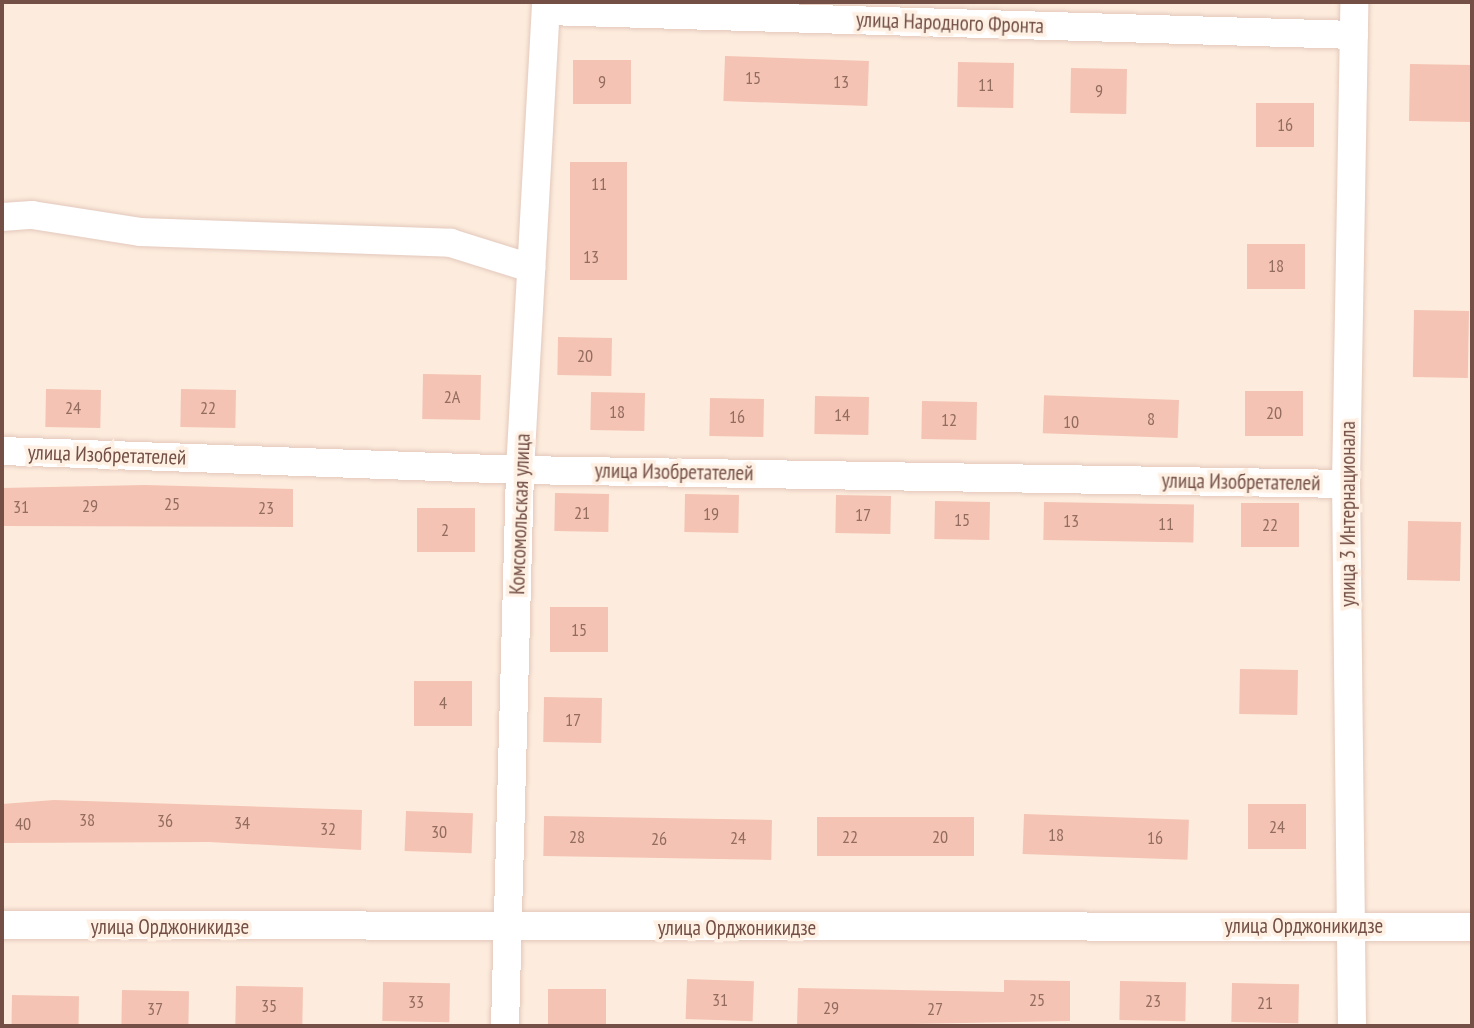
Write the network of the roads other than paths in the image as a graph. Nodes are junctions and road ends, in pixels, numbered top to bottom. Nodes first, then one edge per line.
1 (1354, 2) edge
2 (546, 7) edge
3 (1354, 35) junction
4 (2, 217) edge
5 (531, 268) junction
6 (2, 451) edge
7 (520, 470) junction
8 (1346, 484) junction
9 (2, 925) edge
10 (1353, 925) junction
11 (1472, 927) edge
12 (509, 930) junction
13 (505, 1026) edge
14 (1352, 1026) edge

1 - 3 street, улица 3 Интернационала
2 - 3 street, улица Народного Фронта
2 - 5 street, Комсомольская улица
3 - 8 street, улица 3 Интернационала
4 - 5 street
5 - 7 street, Комсомольская улица
6 - 7 street, улица Изобретателей
7 - 8 street, улица Изобретателей
7 - 12 street, Комсомольская улица
8 - 10 street, улица 3 Интернационала
9 - 12 street, улица Орджоникидзе
10 - 11 street, улица Орджоникидзе
10 - 12 street, улица Орджоникидзе
10 - 14 street, улица 3 Интернационала
12 - 13 street, Комсомольская улица

